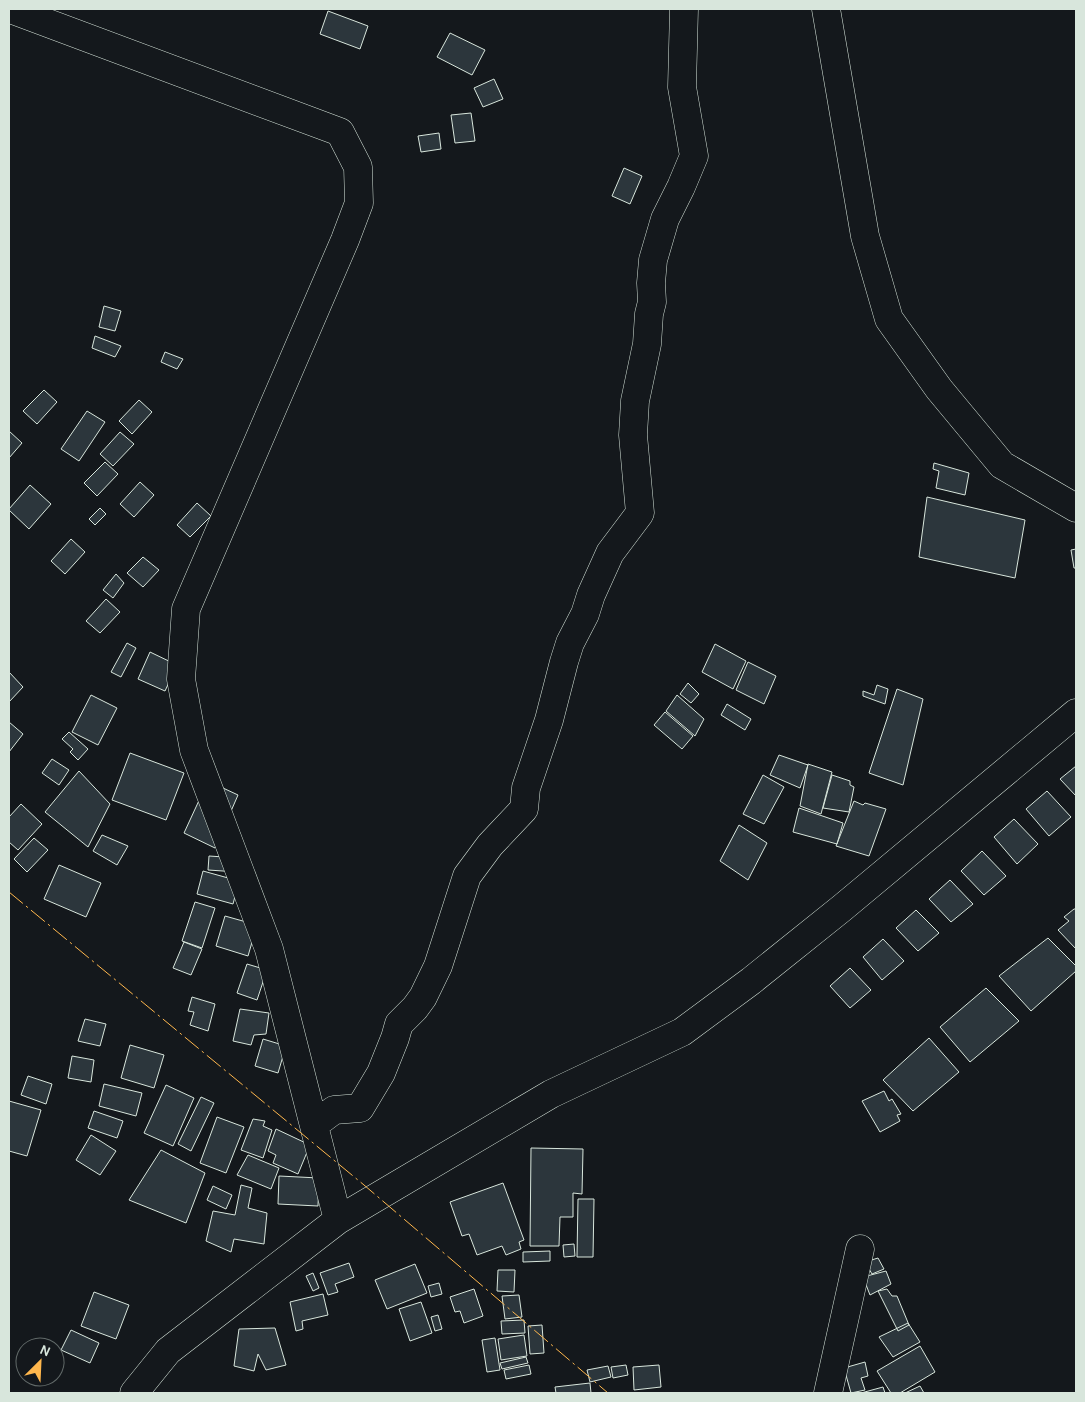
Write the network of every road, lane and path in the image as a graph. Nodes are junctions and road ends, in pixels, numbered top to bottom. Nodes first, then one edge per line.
1 (10, 9) edge
2 (684, 9) edge
3 (826, 9) edge
4 (1076, 508) edge
5 (1076, 713) edge
6 (314, 1125) junction
7 (338, 1220) junction
8 (860, 1249) dead end
9 (134, 1393) edge
10 (828, 1393) edge

1 - 6 street
2 - 6 street
3 - 4 street
5 - 7 street
6 - 7 street
7 - 9 street
8 - 10 street

